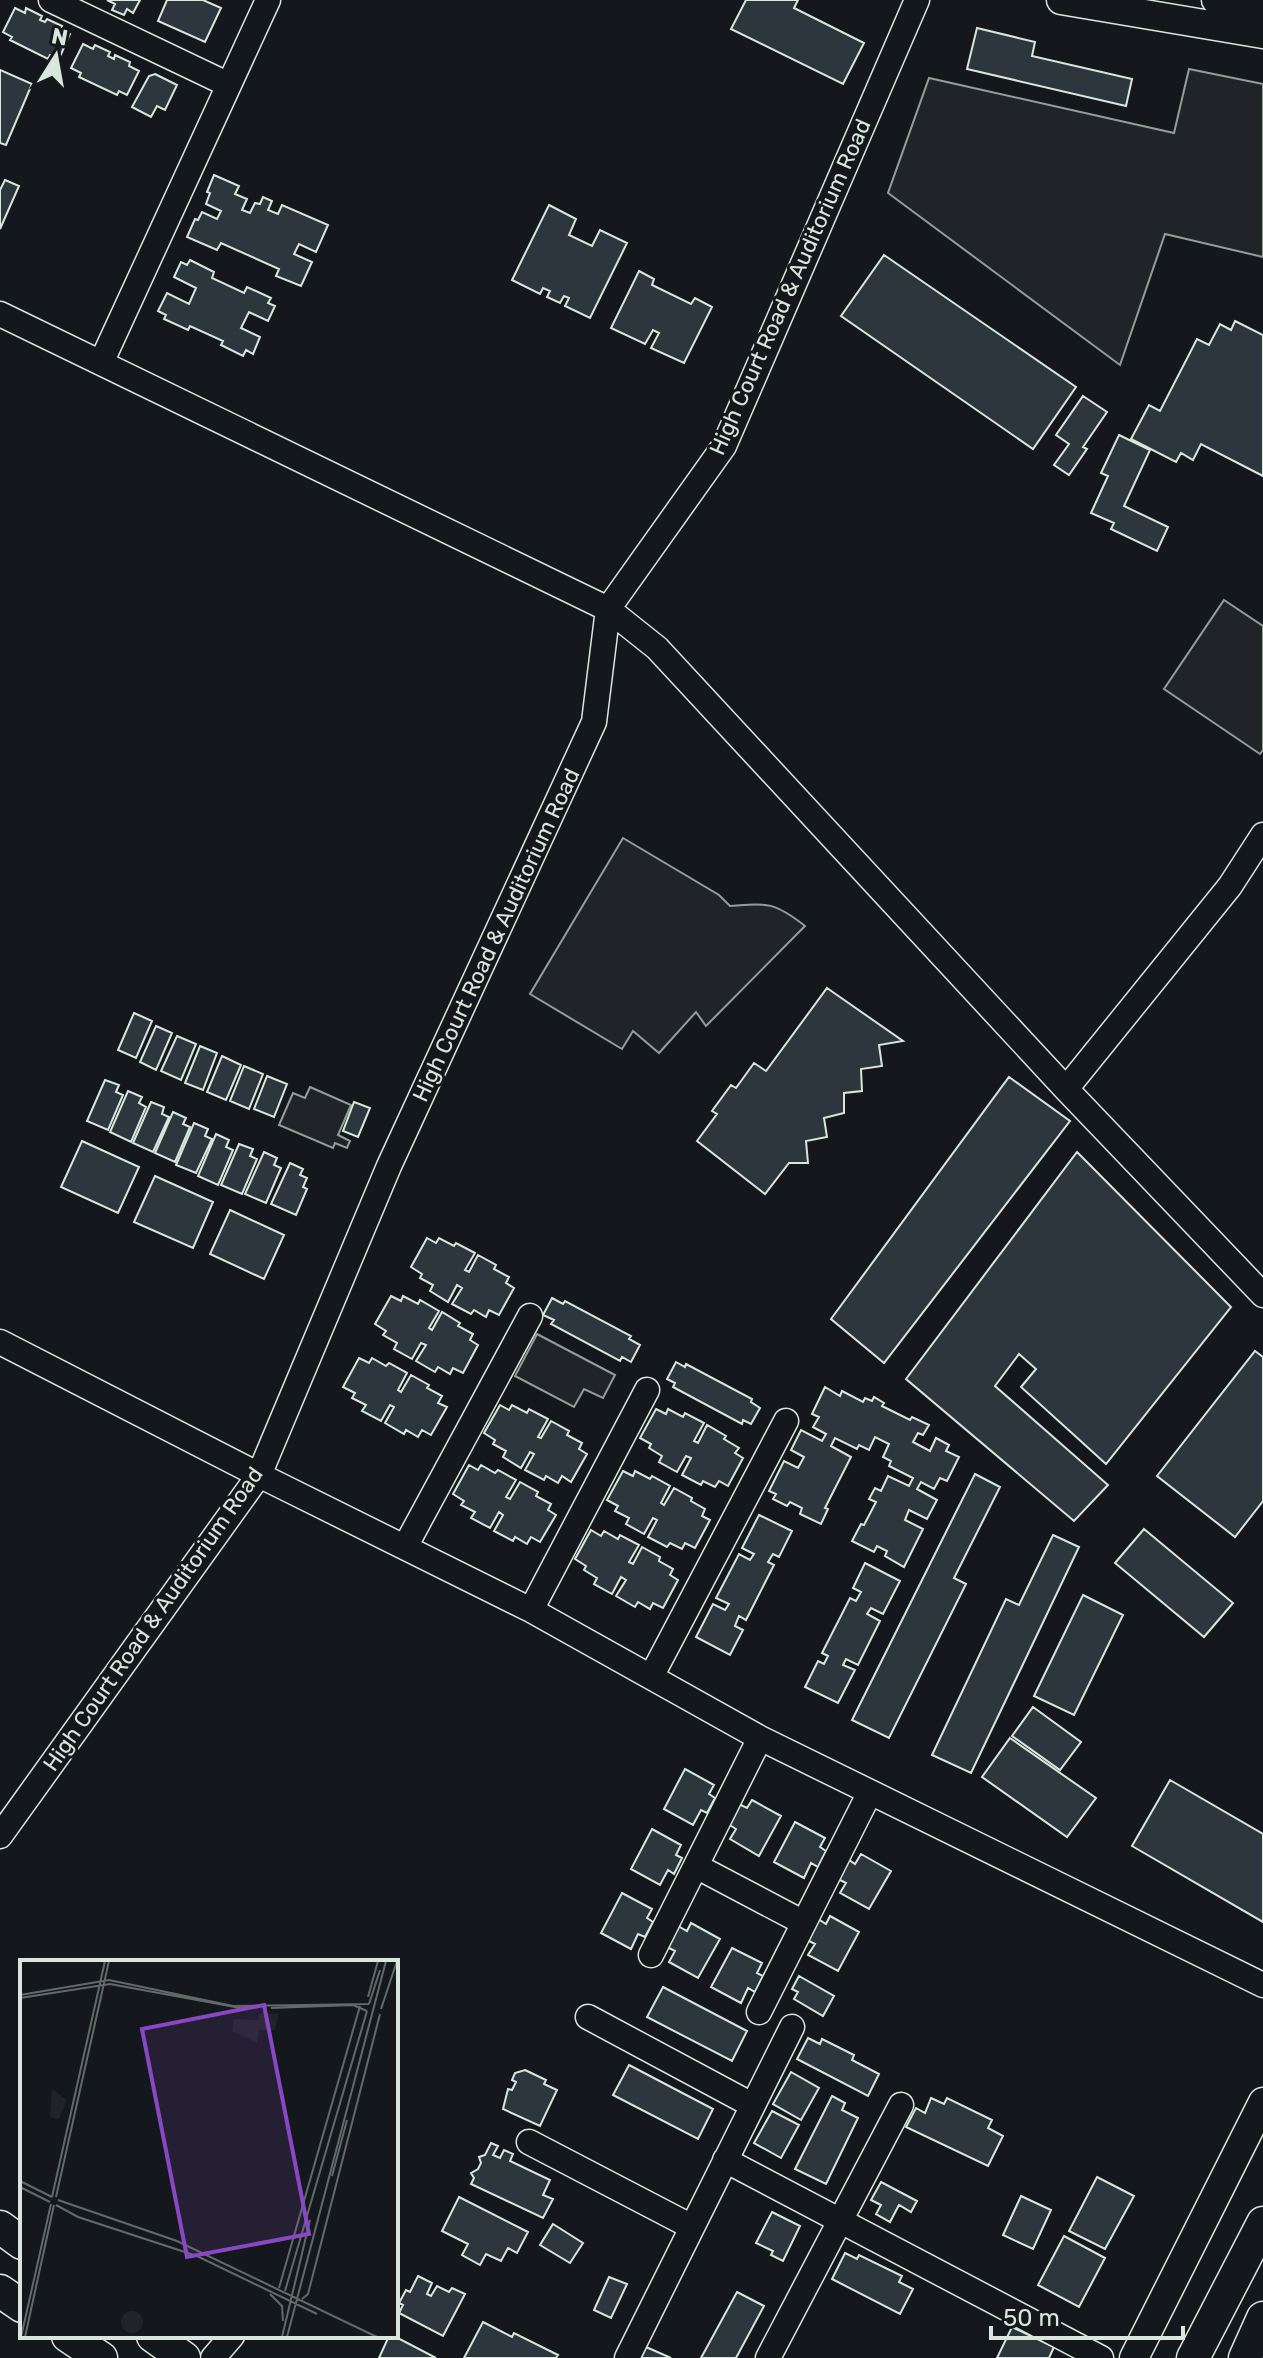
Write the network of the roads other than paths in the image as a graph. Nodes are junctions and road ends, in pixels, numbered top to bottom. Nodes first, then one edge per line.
1 (51, 0) edge
2 (268, 0) edge
3 (917, 0) edge
4 (1061, 0) edge
5 (1216, 0) edge
6 (1263, 8) edge
7 (1263, 34) edge
8 (229, 85) junction
9 (0, 314) edge
10 (101, 363) junction
11 (608, 609) junction
12 (1263, 835) edge
13 (1066, 1089) junction
14 (1263, 1295) edge
15 (530, 1316) dead end
16 (0, 1342) edge
17 (647, 1390) dead end
18 (786, 1421) dead end
19 (259, 1475) junction
20 (405, 1547) junction
21 (531, 1610) junction
22 (651, 1677) junction
23 (760, 1738) junction
24 (870, 1792) junction
25 (0, 1836) edge
26 (696, 1866) junction
27 (804, 1923) junction
28 (651, 1955) dead end
29 (1263, 1985) edge
30 (759, 2012) dead end
31 (588, 2017) dead end
32 (792, 2027) dead end
33 (1263, 2102) edge
34 (752, 2105) junction
35 (901, 2105) dead end
36 (529, 2142) dead end
37 (725, 2160) junction
38 (840, 2221) junction
39 (1263, 2223) edge
40 (0, 2227) edge
41 (692, 2227) junction
42 (20, 2242) edge
43 (0, 2291) edge
44 (20, 2305) edge
45 (1263, 2318) edge
46 (57, 2338) edge
47 (71, 2338) edge
48 (156, 2338) edge
49 (230, 2338) edge
50 (76, 2358) edge
51 (101, 2358) edge
52 (184, 2358) edge
53 (213, 2358) edge
54 (627, 2358) edge
55 (768, 2358) edge
56 (1101, 2358) edge
57 (1134, 2358) edge
58 (1193, 2358) edge
59 (1245, 2358) edge

1 - 8 street
2 - 8 street
3 - 11 street, High Court Road & Auditorium Road
4 - 7 street
5 - 6 street
8 - 10 street
9 - 10 street
10 - 11 street
11 - 13 street
11 - 19 street, High Court Road & Auditorium Road
12 - 13 street
13 - 14 street
15 - 20 street
16 - 19 street
17 - 21 street
18 - 22 street
19 - 20 street
19 - 25 street, High Court Road & Auditorium Road
20 - 21 street
21 - 22 street
22 - 23 street
23 - 24 street
23 - 26 street
24 - 27 street
24 - 29 street
26 - 27 street
26 - 28 street
27 - 30 street
31 - 34 street
32 - 34 street
33 - 57 street
34 - 37 street
35 - 38 street
36 - 41 street
37 - 38 street
37 - 41 street
38 - 55 street
38 - 56 street
39 - 58 main road
40 - 42 main road
41 - 54 street
43 - 44 main road
45 - 59 main road
46 - 50 main road
47 - 51 main road
48 - 52 main road
49 - 53 street

